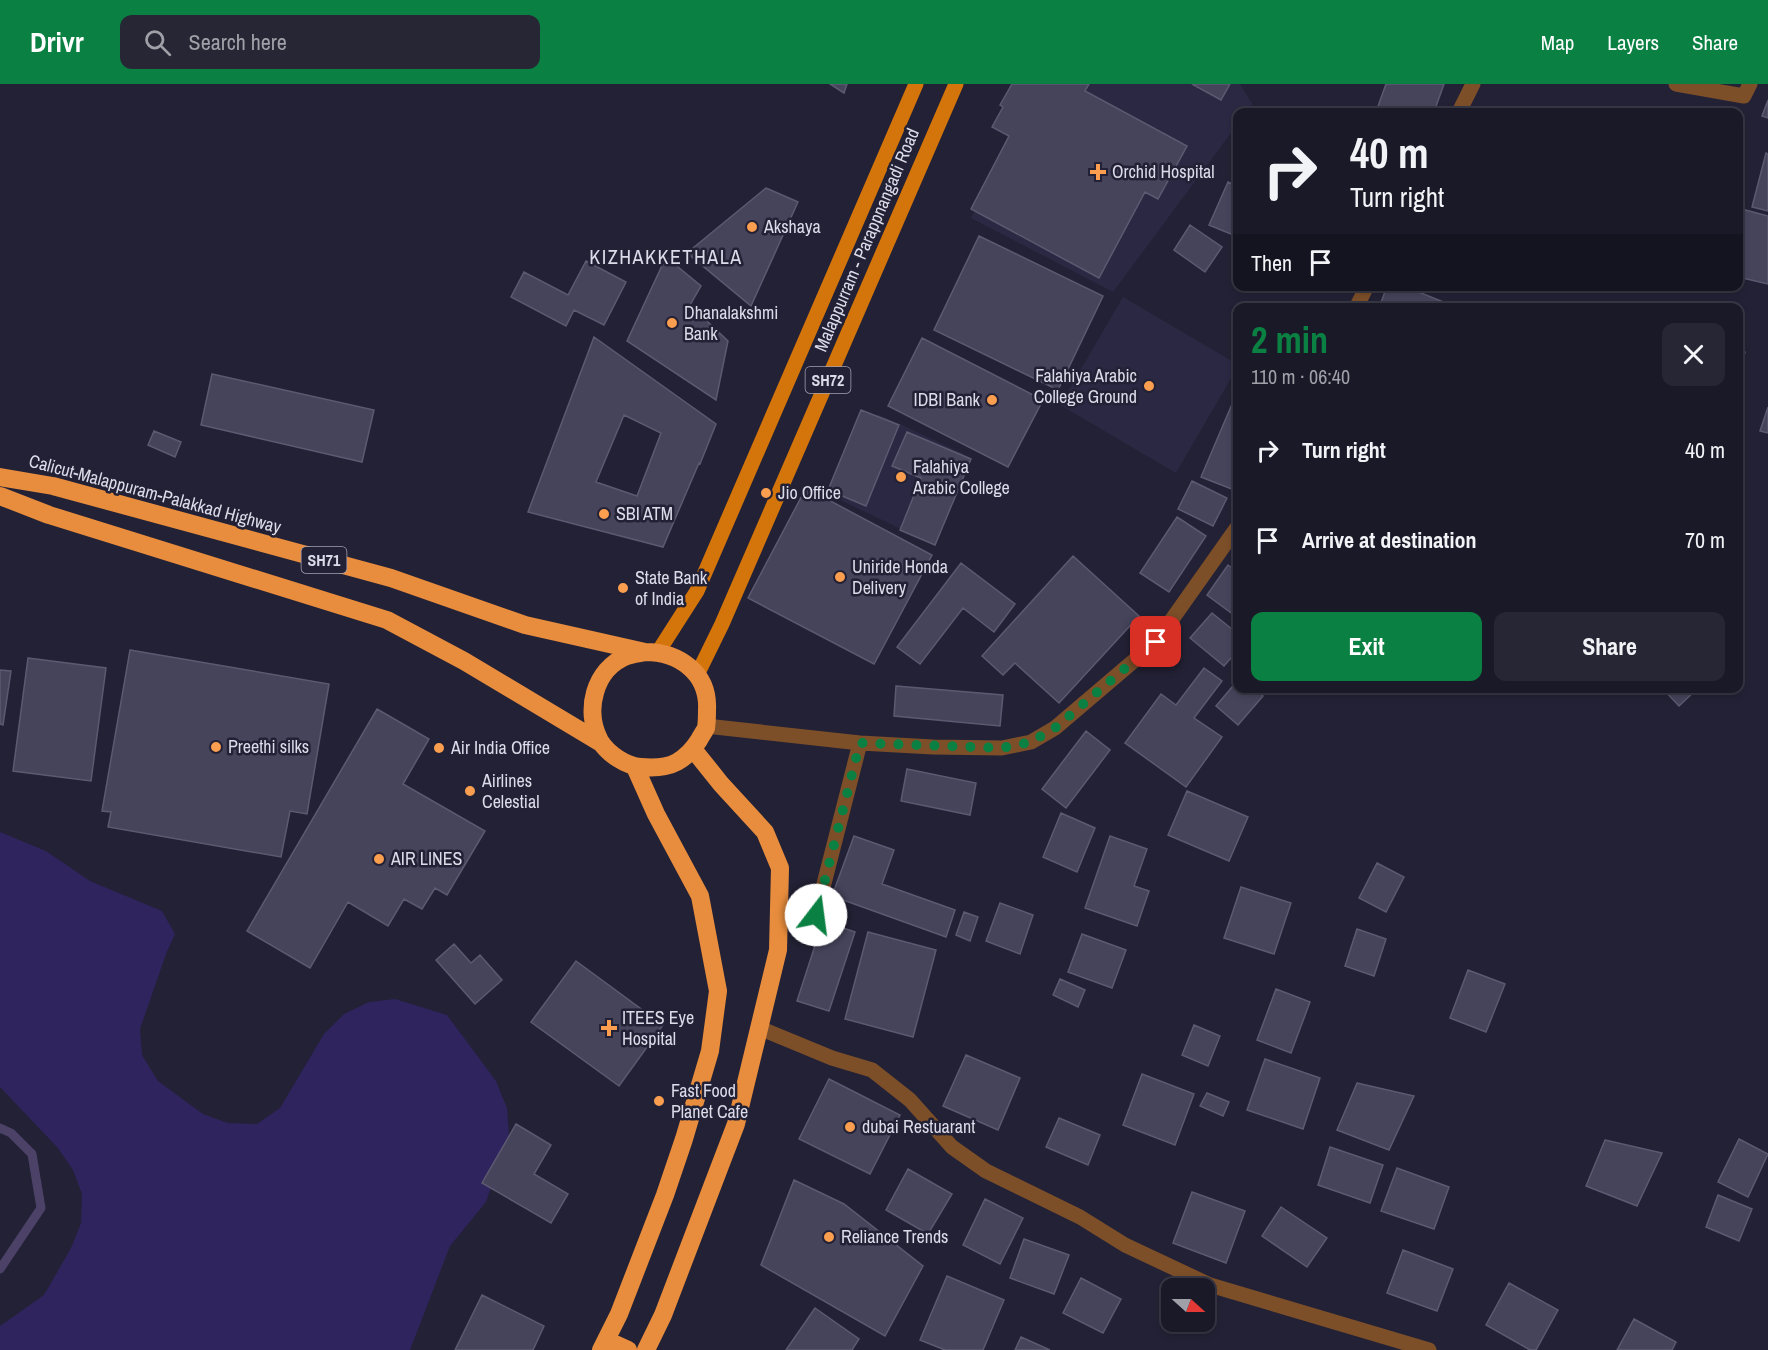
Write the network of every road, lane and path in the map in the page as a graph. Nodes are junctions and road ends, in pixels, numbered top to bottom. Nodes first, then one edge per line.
1 (916, 84) edge
2 (956, 84) edge
3 (1473, 84) edge
4 (1676, 84) edge
5 (1750, 84) edge
6 (1460, 108) edge
7 (0, 477) edge
8 (0, 496) edge
9 (1233, 533) edge
10 (651, 652) junction
11 (698, 675) junction
12 (706, 726) junction
13 (601, 743) junction
14 (860, 743) junction
15 (693, 749) junction
16 (636, 767) junction
17 (816, 915) dead end
18 (759, 1028) junction
19 (604, 1345) edge
20 (628, 1350) edge
21 (646, 1350) edge
22 (1429, 1350) edge

1 - 10 main road, Malappurram - Parappnangadi Road / SH72
2 - 11 main road, Malappurram - Parappnangadi Road / SH72
3 - 6 street
4 - 5 street
7 - 10 highway, Calicut-Malappuram-Palakkad Highway / SH71
8 - 13 highway, SH71
9 - 14 street
10 - 11 highway, Calicut-Malappuram-Palakkad Highway / SH71
10 - 13 highway
11 - 12 highway
12 - 14 street
12 - 15 highway
13 - 16 highway, SH71
14 - 17 street
15 - 16 highway
15 - 18 highway
16 - 19 highway
18 - 21 highway
18 - 22 street
19 - 20 highway

